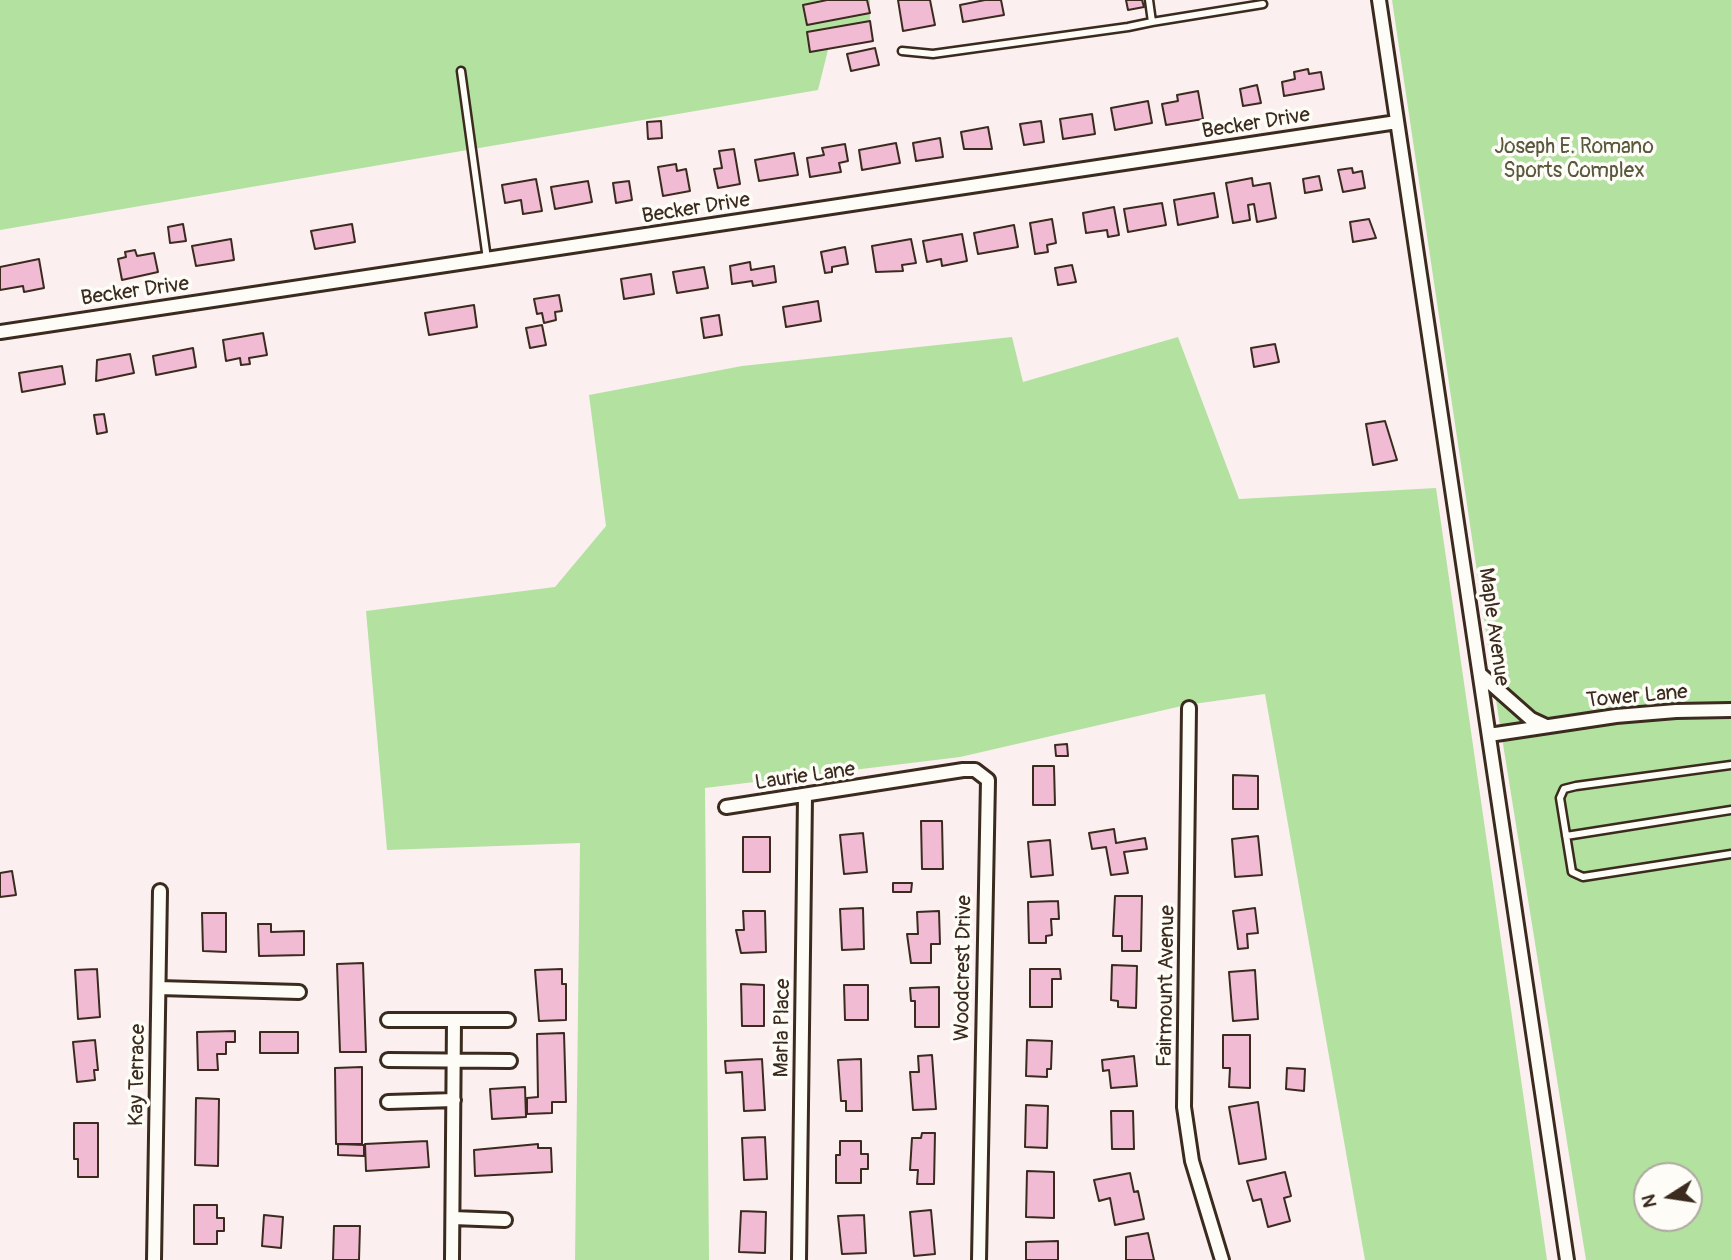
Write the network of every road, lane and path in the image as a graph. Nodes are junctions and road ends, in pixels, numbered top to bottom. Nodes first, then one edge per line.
1 (1149, 0) edge
2 (1380, 0) edge
3 (1263, 4) dead end
4 (1152, 22) junction
5 (902, 51) dead end
6 (461, 71) dead end
7 (1397, 122) junction
8 (487, 259) junction
9 (0, 332) edge
10 (1480, 674) junction
11 (1189, 708) dead end
12 (1731, 710) edge
13 (1546, 727) junction
14 (1489, 735) junction
15 (1731, 765) edge
16 (890, 784) joint
17 (805, 797) junction
18 (726, 807) dead end
19 (1731, 810) edge
20 (1566, 835) junction
21 (1731, 854) edge
22 (160, 891) dead end
23 (159, 988) junction
24 (299, 992) dead end
25 (388, 1020) dead end
26 (454, 1020) junction
27 (508, 1020) dead end
28 (388, 1059) dead end
29 (454, 1061) junction
30 (510, 1061) dead end
31 (454, 1100) junction
32 (388, 1102) dead end
33 (453, 1218) junction
34 (505, 1220) dead end
35 (154, 1260) edge
36 (452, 1260) edge
37 (799, 1260) edge
38 (979, 1260) edge
39 (1222, 1260) edge
40 (1567, 1260) edge

1 - 4 lane
2 - 7 street, Maple Avenue
3 - 4 lane
4 - 5 lane
6 - 8 lane
7 - 8 street, Becker Drive
7 - 10 street, Maple Avenue
8 - 9 street, Becker Drive
10 - 13 street
10 - 14 street, Maple Avenue
11 - 39 street, Fairmount Avenue
12 - 13 street, Tower Lane
13 - 14 street, Tower Lane
14 - 40 street, Maple Avenue
15 - 20 lane
16 - 17 street, Laurie Lane
16 - 38 street, Woodcrest Drive
17 - 18 street, Laurie Lane
17 - 37 street, Marla Place
19 - 20 lane
20 - 21 lane
22 - 23 street, Kay Terrace
23 - 24 street
23 - 35 street, Kay Terrace
25 - 26 street
26 - 27 street
26 - 29 street
28 - 29 street
29 - 30 street
29 - 31 street
31 - 32 street
31 - 33 street
33 - 34 street
33 - 36 street

